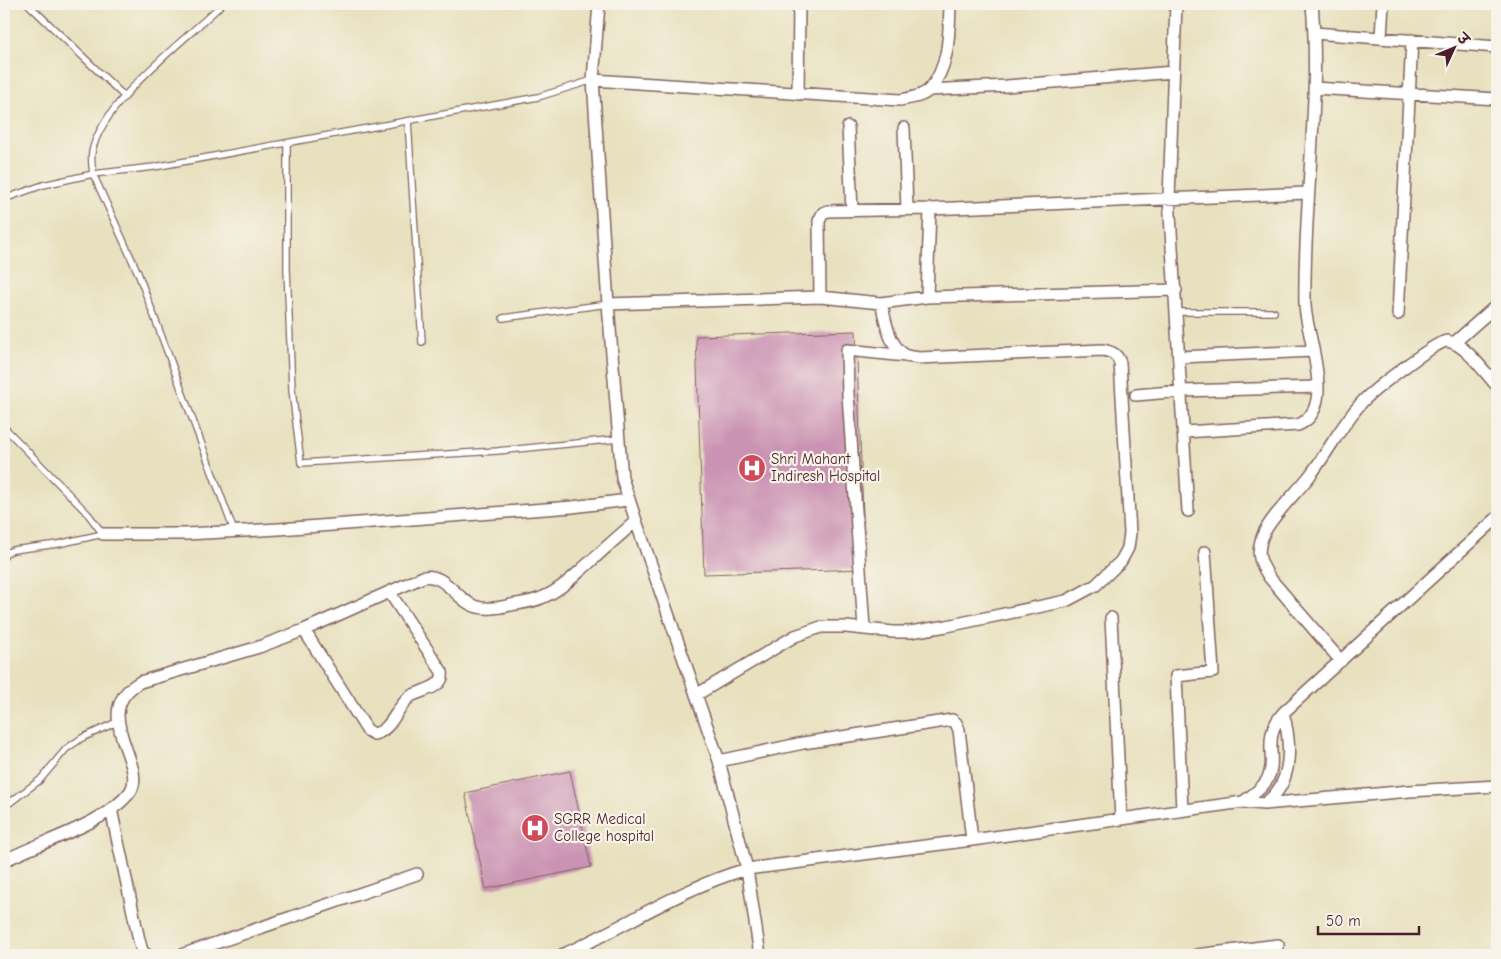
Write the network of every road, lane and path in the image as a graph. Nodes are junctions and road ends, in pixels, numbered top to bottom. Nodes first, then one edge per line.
1 (28, 4) edge
2 (222, 4) edge
3 (599, 4) edge
4 (799, 4) edge
5 (950, 4) edge
6 (1176, 4) edge
7 (1312, 4) edge
8 (1382, 4) edge
9 (1314, 33) junction
10 (1381, 37) junction
11 (1412, 40) junction
12 (1497, 47) edge
13 (1173, 72) junction
14 (593, 80) junction
15 (1314, 88) junction
16 (929, 90) junction
17 (1409, 93) junction
18 (798, 94) junction
19 (125, 97) junction
20 (1497, 98) edge
21 (408, 121) junction
22 (848, 127) dead end
23 (904, 128) dead end
24 (286, 143) junction
25 (93, 174) junction
26 (1308, 193) junction
27 (1169, 198) junction
28 (4, 199) edge
29 (907, 209) junction
30 (930, 209) junction
31 (852, 210) junction
32 (1176, 290) junction
33 (820, 297) junction
34 (927, 297) junction
35 (881, 303) junction
36 (608, 304) junction
37 (1497, 305) edge
38 (1177, 312) junction
39 (1274, 312) dead end
40 (1398, 314) dead end
41 (503, 318) dead end
42 (422, 342) dead end
43 (1454, 343) junction
44 (1313, 351) junction
45 (906, 356) junction
46 (1180, 357) junction
47 (1318, 386) junction
48 (1497, 386) edge
49 (1182, 391) junction
50 (1136, 396) dead end
51 (4, 427) edge
52 (1184, 432) junction
53 (618, 439) junction
54 (628, 500) junction
55 (1188, 511) dead end
56 (1497, 518) edge
57 (636, 521) junction
58 (234, 531) junction
59 (103, 534) junction
60 (1205, 552) dead end
61 (4, 557) edge
62 (390, 593) junction
63 (1111, 618) dead end
64 (864, 628) junction
65 (304, 630) junction
66 (1341, 661) junction
67 (696, 695) junction
68 (1283, 713) junction
69 (119, 721) junction
70 (718, 757) junction
71 (1497, 786) edge
72 (1243, 802) junction
73 (1264, 804) junction
74 (114, 806) junction
75 (4, 807) edge
76 (1182, 810) junction
77 (1122, 819) junction
78 (972, 840) junction
79 (4, 861) edge
80 (747, 869) junction
81 (417, 874) dead end
82 (1278, 945) dead end
83 (569, 954) edge
84 (147, 955) edge
85 (181, 955) edge
86 (760, 955) edge
87 (1197, 955) edge

1 - 19 lane
2 - 19 lane
3 - 14 street
4 - 18 street
5 - 16 street
6 - 13 street
7 - 9 street
8 - 10 street
9 - 10 street
9 - 15 street
10 - 11 street
11 - 12 street
11 - 17 street
13 - 16 street
13 - 27 street
14 - 18 street
14 - 21 lane
14 - 36 street
15 - 17 street
15 - 26 street
16 - 18 street
17 - 20 street
17 - 40 street
19 - 25 lane
21 - 24 lane
21 - 42 lane
22 - 31 street
23 - 29 street
24 - 25 lane
24 - 53 lane
25 - 28 lane
25 - 58 lane
26 - 27 street
26 - 44 street
27 - 30 street
27 - 32 street
29 - 30 street
29 - 31 street
30 - 34 street
31 - 33 street
32 - 34 street
32 - 38 street
33 - 35 street
33 - 36 street
34 - 35 street
35 - 45 street
36 - 41 lane
36 - 53 street
37 - 43 street
38 - 39 lane
38 - 46 street
43 - 48 street
43 - 66 street
44 - 46 street
44 - 47 street
45 - 64 street
45 - 64 street
46 - 49 street
47 - 49 street
47 - 52 street
49 - 50 street
49 - 52 street
51 - 59 lane
52 - 55 street
53 - 54 street
54 - 57 street
54 - 58 street
56 - 66 street
57 - 62 street
57 - 67 street
58 - 59 street
59 - 61 lane
60 - 76 street
62 - 65 street
62 - 65 street
63 - 77 street
64 - 67 street
65 - 69 street
66 - 68 street
67 - 70 street
68 - 72 street
68 - 73 street
69 - 74 street
69 - 75 lane
70 - 78 street
70 - 80 street
71 - 73 street
72 - 73 street
72 - 76 street
74 - 79 street
74 - 84 street
76 - 77 street
77 - 78 street
78 - 80 street
80 - 83 street
80 - 86 street
81 - 85 street
82 - 87 street

